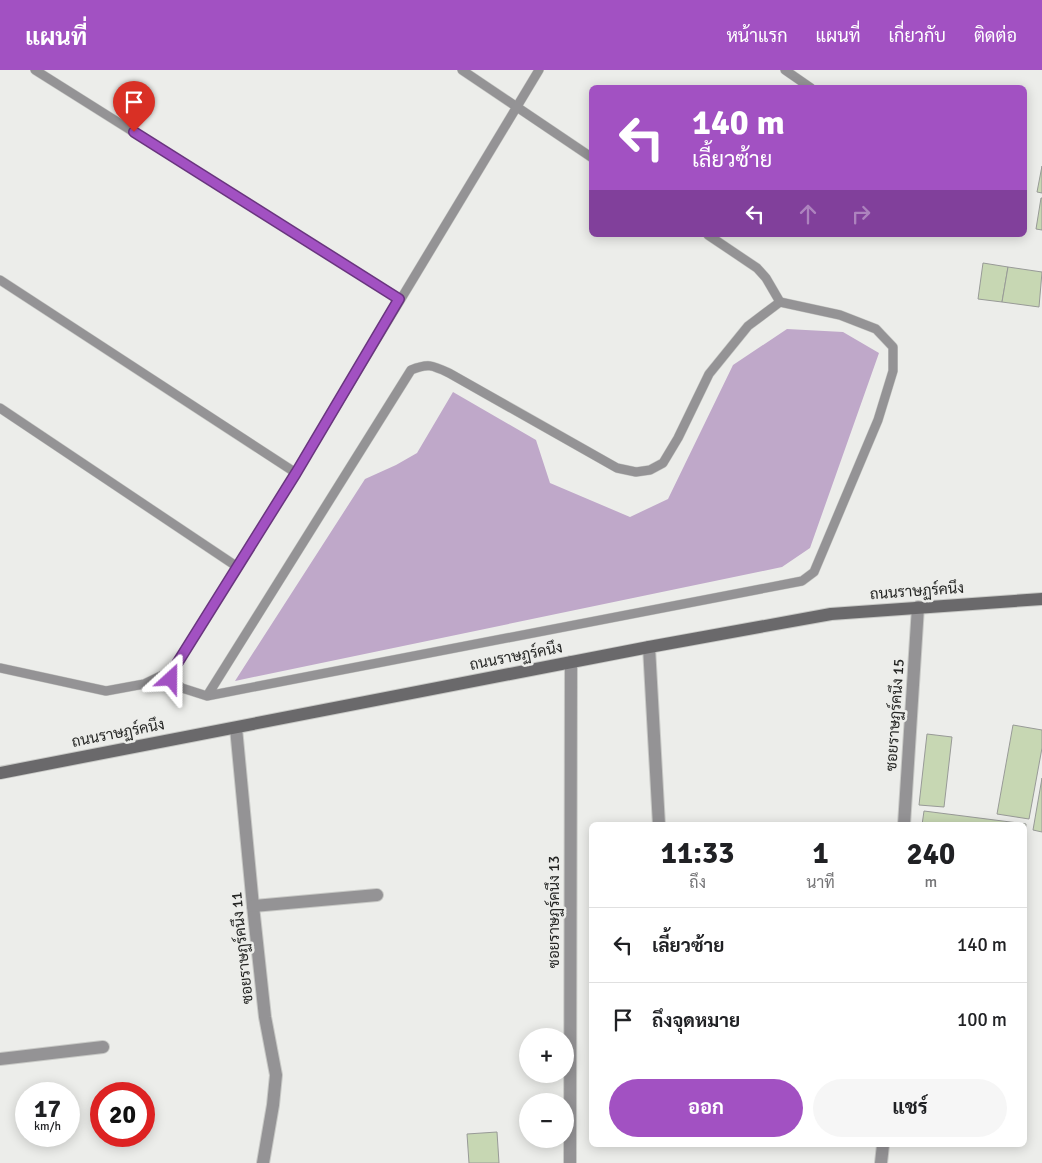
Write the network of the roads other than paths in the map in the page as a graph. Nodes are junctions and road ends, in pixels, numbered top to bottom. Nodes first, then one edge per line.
1 (35, 70) edge
2 (462, 70) edge
3 (539, 70) edge
4 (785, 70) edge
5 (807, 85) edge
6 (517, 107) junction
7 (589, 156) edge
8 (711, 237) edge
9 (0, 280) edge
10 (399, 299) junction
11 (780, 302) junction
12 (0, 408) edge
13 (296, 473) junction
14 (236, 566) junction
15 (1042, 599) edge
16 (918, 607) junction
17 (648, 647) junction
18 (570, 662) junction
19 (0, 668) edge
20 (173, 670) junction
21 (207, 696) junction
22 (236, 728) junction
23 (0, 773) edge
24 (659, 822) edge
25 (904, 822) edge
26 (377, 895) dead end
27 (253, 906) junction
28 (102, 1047) dead end
29 (0, 1059) edge
30 (883, 1147) edge
31 (263, 1163) edge
32 (570, 1163) edge
33 (882, 1163) edge

1 - 10 lane
2 - 6 lane
3 - 6 lane
4 - 5 lane
6 - 7 lane
6 - 10 lane
8 - 11 lane
9 - 13 lane
10 - 13 lane
11 - 21 lane
11 - 21 lane
12 - 14 lane
13 - 14 lane
14 - 20 lane
15 - 16 street, ถนนราษฏร์คนึง
16 - 17 street, ถนนราษฏร์คนึง
16 - 25 street, ซอยราษฏร์คนึง 15
17 - 18 street, ถนนราษฏร์คนึง
17 - 24 street
18 - 22 street, ถนนราษฏร์คนึง
18 - 32 street, ซอยราษฏร์คนึง 13
19 - 20 lane
20 - 21 lane
22 - 23 street, ถนนราษฏร์คนึง
22 - 27 street, ซอยราษฏร์คนึง 11
26 - 27 street
27 - 31 street, ซอยราษฏร์คนึง 11
28 - 29 street
30 - 33 street

